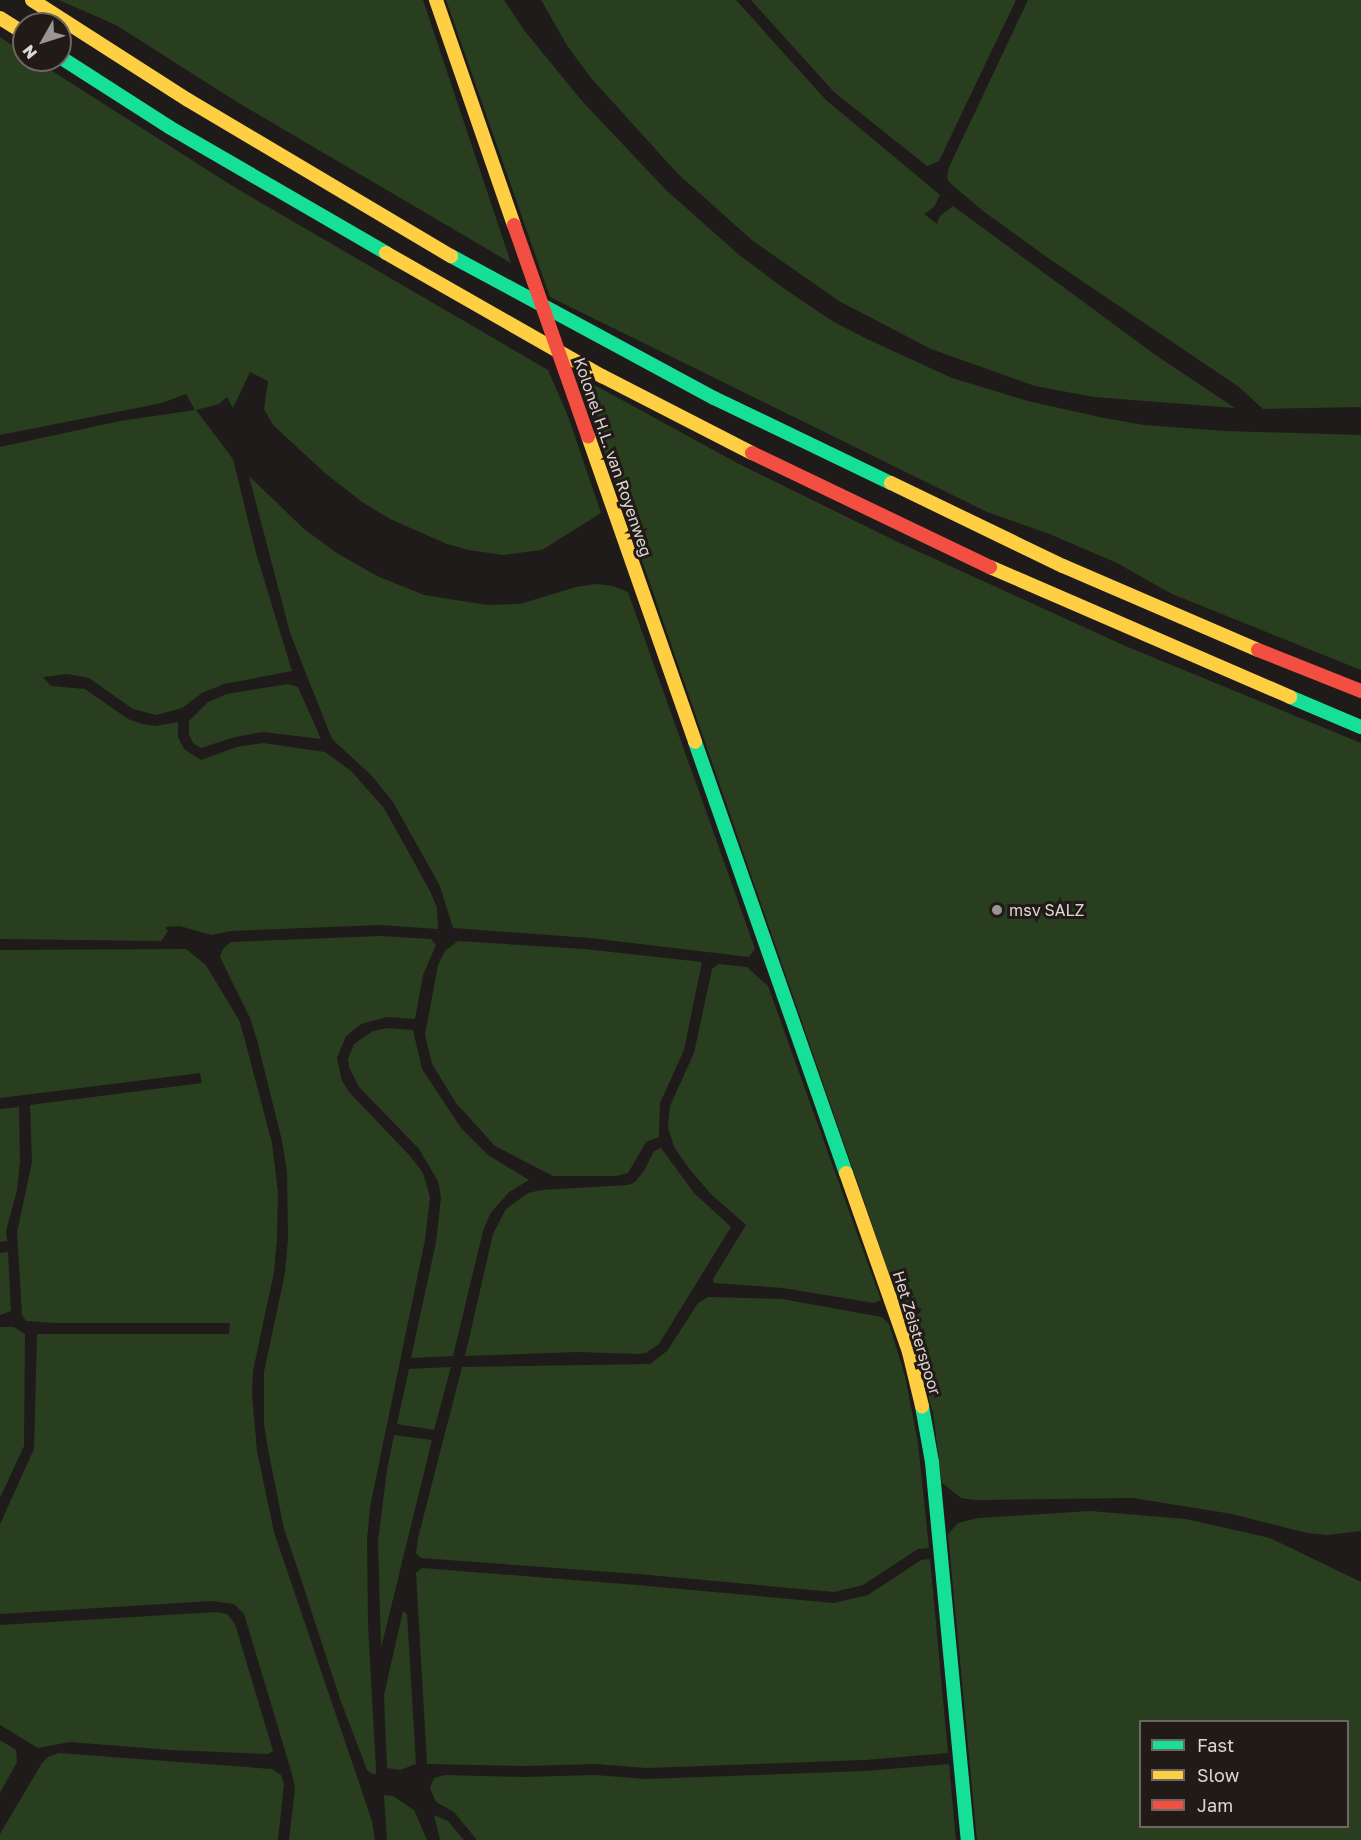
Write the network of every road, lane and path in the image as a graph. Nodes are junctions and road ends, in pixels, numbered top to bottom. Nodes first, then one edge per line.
1 (32, 0) edge
2 (436, 0) edge
3 (72, 65) edge
4 (1361, 690) edge
5 (1361, 727) edge
6 (759, 925) joint
7 (968, 1840) edge

1 - 4 main road
2 - 6 main road, Kolonel H.L. van Royenweg, bridge
3 - 5 main road
6 - 7 main road, Het Zeisterspoor

